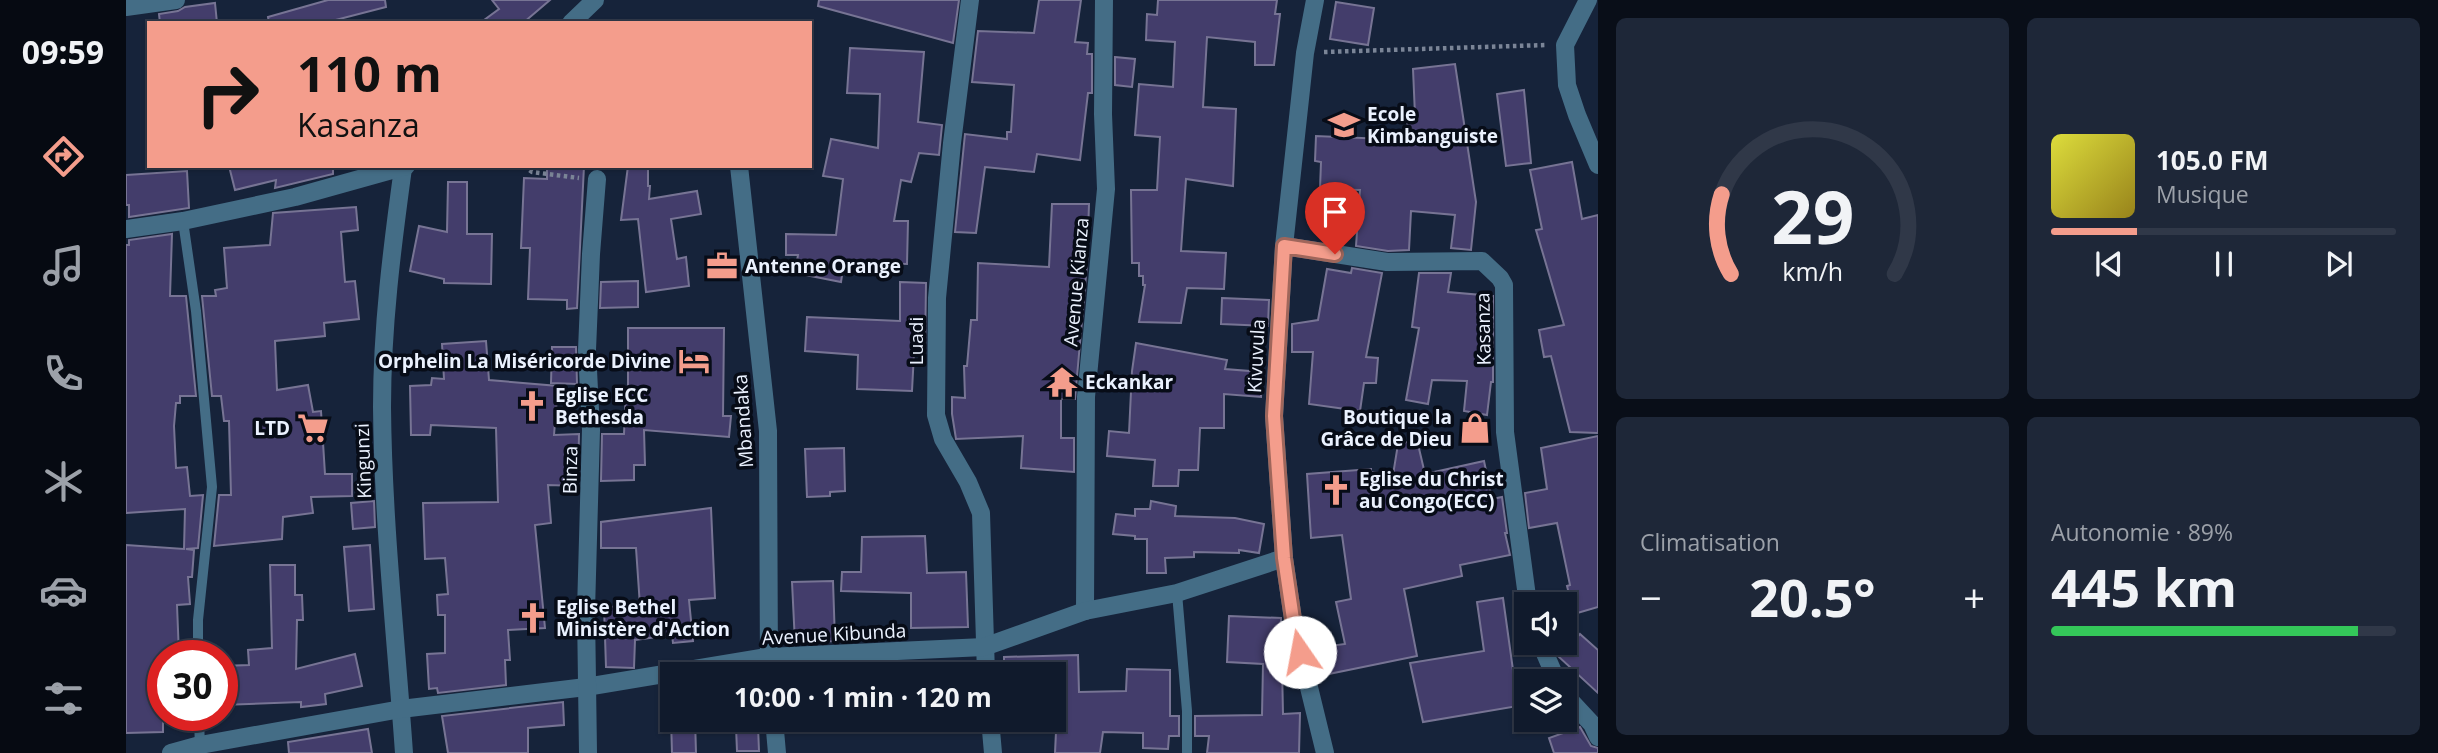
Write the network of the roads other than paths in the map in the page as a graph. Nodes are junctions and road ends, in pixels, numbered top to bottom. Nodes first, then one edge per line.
1 (176, 0) edge
2 (595, 0) edge
3 (970, 0) edge
4 (1104, 0) edge
5 (1315, 0) edge
6 (1588, 0) edge
7 (126, 6) edge
8 (573, 21) edge
9 (1598, 165) edge
10 (400, 168) edge
11 (404, 168) edge
12 (739, 168) edge
13 (597, 179) road end
14 (183, 221) junction
15 (126, 229) edge
16 (1284, 246) junction
17 (1284, 558) junction
18 (1526, 592) edge
19 (1177, 593) junction
20 (1085, 611) junction
21 (198, 640) edge
22 (984, 647) junction
23 (768, 662) edge
24 (813, 662) edge
25 (985, 662) edge
26 (660, 678) edge
27 (586, 687) junction
28 (1577, 708) edge
29 (401, 709) junction
30 (199, 731) edge
31 (775, 732) edge
32 (991, 732) edge
33 (1598, 737) edge
34 (200, 749) edge
35 (171, 753) edge
36 (404, 753) edge
37 (588, 753) edge
38 (777, 753) edge
39 (993, 753) edge
40 (1187, 753) edge
41 (1325, 753) edge

1 - 7 street
2 - 8 street
3 - 22 street, Luadi
4 - 20 street, Avenue Kianza
5 - 16 street, Kivuvula
6 - 9 street
10 - 14 street
11 - 29 street, Kingunzi
12 - 23 street, Mbandaka
13 - 27 street, Binza
14 - 15 street
14 - 21 lane
16 - 17 street, Kivuvula
16 - 18 street, Kasanza
17 - 19 street, Avenue Kibunda
17 - 41 street, Kivuvula
19 - 20 street, Avenue Kibunda
19 - 40 lane
20 - 22 street, Avenue Kibunda
22 - 24 street, Avenue Kibunda
22 - 25 street, Luadi
26 - 27 street, Avenue Kibunda
27 - 29 street, Avenue Kibunda
27 - 37 street, Binza
28 - 33 street
29 - 34 street, Avenue Kibunda
29 - 36 street, Kingunzi
30 - 34 lane
31 - 38 street
32 - 39 street
34 - 35 street, Avenue Kibunda

